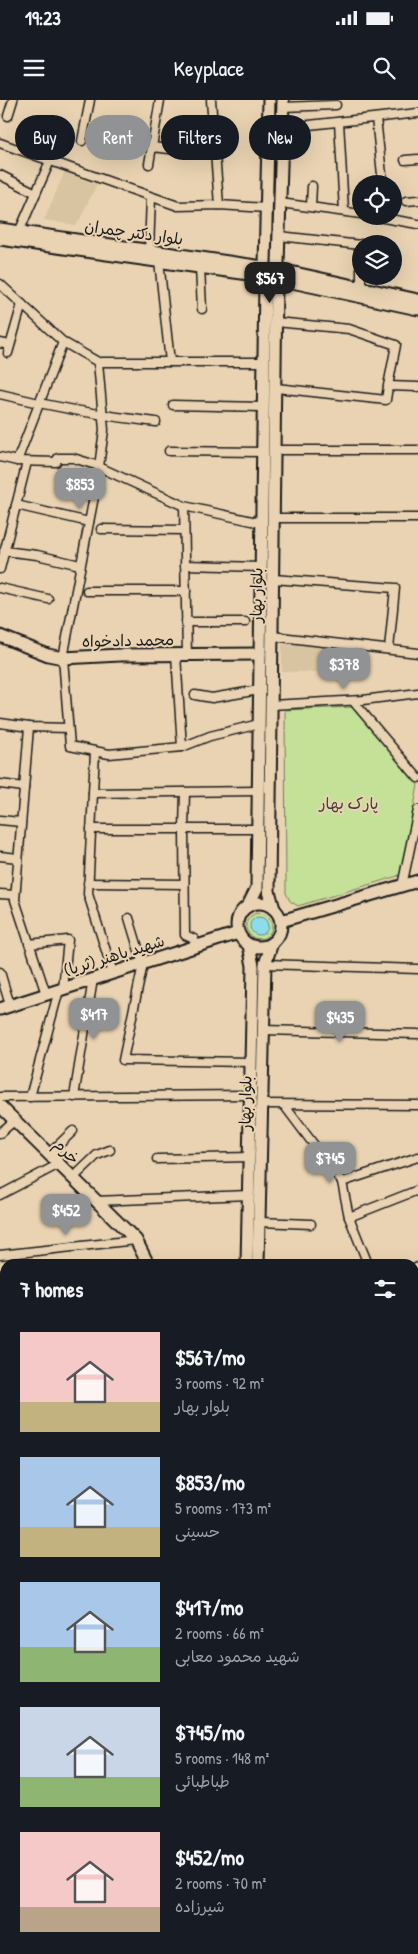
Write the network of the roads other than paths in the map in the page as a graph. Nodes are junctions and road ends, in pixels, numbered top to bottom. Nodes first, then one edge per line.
1 (13, 100) edge
2 (90, 100) edge
3 (160, 100) edge
4 (211, 100) edge
5 (269, 100) edge
6 (282, 104) edge
7 (336, 105) dead end
8 (418, 113) edge
9 (8, 116) dead end
10 (376, 118) junction
11 (339, 122) junction
12 (311, 125) edge
13 (82, 142) dead end
14 (0, 143) edge
15 (152, 147) junction
16 (161, 148) edge
17 (281, 160) edge
18 (405, 160) dead end
19 (418, 160) edge
20 (50, 161) junction
21 (149, 164) dead end
22 (0, 175) edge
23 (382, 175) edge
24 (312, 186) dead end
25 (36, 193) junction
26 (151, 196) junction
27 (418, 200) edge
28 (406, 201) dead end
29 (280, 203) junction
30 (218, 205) junction
31 (311, 206) junction
32 (266, 208) junction
33 (344, 212) junction
34 (352, 213) edge
35 (402, 221) edge
36 (418, 224) edge
37 (0, 229) edge
38 (19, 232) junction
39 (266, 236) junction
40 (279, 236) junction
41 (0, 239) edge
42 (352, 243) edge
43 (149, 251) junction
44 (159, 262) junction
45 (200, 267) junction
46 (271, 273) junction
47 (0, 284) edge
48 (361, 288) joint
49 (418, 300) edge
50 (22, 304) junction
51 (202, 308) dead end
52 (418, 309) edge
53 (264, 322) junction
54 (276, 322) junction
55 (64, 342) junction
56 (0, 343) edge
57 (100, 362) junction
58 (170, 362) junction
59 (263, 362) junction
60 (388, 386) junction
61 (418, 387) edge
62 (276, 388) junction
63 (0, 394) edge
64 (38, 404) junction
65 (173, 405) dead end
66 (263, 407) junction
67 (103, 416) junction
68 (156, 422) dead end
69 (275, 450) junction
70 (418, 450) edge
71 (169, 451) dead end
72 (262, 452) junction
73 (0, 457) edge
74 (17, 461) junction
75 (26, 462) junction
76 (99, 466) junction
77 (274, 472) junction
78 (262, 473) junction
79 (16, 505) junction
80 (184, 506) junction
81 (274, 518) junction
82 (418, 518) edge
83 (89, 522) junction
84 (261, 523) junction
85 (100, 529) dead end
86 (184, 530) junction
87 (4, 550) junction
88 (80, 565) junction
89 (185, 565) junction
90 (261, 567) junction
91 (0, 569) edge
92 (273, 579) junction
93 (0, 588) edge
94 (87, 591) dead end
95 (186, 591) junction
96 (48, 600) dead end
97 (186, 622) junction
98 (244, 622) dead end
99 (0, 636) edge
100 (272, 636) junction
101 (389, 649) junction
102 (418, 653) edge
103 (260, 654) junction
104 (181, 655) junction
105 (63, 658) junction
106 (259, 690) junction
107 (418, 693) edge
108 (195, 695) dead end
109 (353, 701) junction
110 (271, 705) junction
111 (0, 723) edge
112 (259, 724) junction
113 (29, 727) junction
114 (68, 728) junction
115 (182, 746) junction
116 (265, 751) junction
117 (95, 752) junction
118 (418, 778) edge
119 (0, 784) edge
120 (24, 787) junction
121 (258, 791) junction
122 (185, 792) junction
123 (93, 793) junction
124 (418, 810) edge
125 (0, 820) edge
126 (21, 822) junction
127 (91, 829) junction
128 (184, 829) junction
129 (258, 829) junction
130 (0, 856) edge
131 (18, 858) junction
132 (418, 881) edge
133 (88, 883) junction
134 (184, 884) junction
135 (402, 886) junction
136 (0, 894) edge
137 (15, 895) junction
138 (248, 906) junction
139 (274, 909) junction
140 (129, 918) dead end
141 (281, 921) junction
142 (238, 933) junction
143 (272, 943) junction
144 (29, 944) junction
145 (249, 945) junction
146 (196, 946) junction
147 (143, 964) junction
148 (265, 964) junction
149 (418, 969) edge
150 (0, 972) edge
151 (114, 973) junction
152 (93, 979) junction
153 (61, 989) junction
154 (46, 994) junction
155 (5, 1007) edge
156 (263, 1030) junction
157 (418, 1034) edge
158 (252, 1062) junction
159 (251, 1095) junction
160 (0, 1097) edge
161 (30, 1097) junction
162 (74, 1097) junction
163 (261, 1104) junction
164 (284, 1105) junction
165 (418, 1105) edge
166 (0, 1106) edge
167 (14, 1121) junction
168 (73, 1131) dead end
169 (0, 1134) edge
170 (110, 1150) dead end
171 (48, 1155) junction
172 (250, 1157) junction
173 (418, 1157) edge
174 (157, 1160) dead end
175 (57, 1164) junction
176 (72, 1178) junction
177 (342, 1182) junction
178 (418, 1190) edge
179 (0, 1195) edge
180 (249, 1195) junction
181 (95, 1201) junction
182 (349, 1217) junction
183 (259, 1222) junction
184 (312, 1224) dead end
185 (136, 1240) junction
186 (0, 1255) edge
187 (146, 1259) edge
188 (247, 1259) edge
189 (258, 1259) edge
190 (366, 1259) edge

1 - 9 street
2 - 13 street
3 - 15 street
4 - 30 street
5 - 32 main road
6 - 7 street
8 - 10 street
10 - 11 street
10 - 23 street
11 - 12 street
11 - 33 street
14 - 20 street
15 - 16 street
15 - 21 street
17 - 29 main road
18 - 19 street
20 - 25 street
20 - 26 street
22 - 25 street
24 - 31 street
25 - 38 street
26 - 30 street
26 - 43 street
27 - 28 street
29 - 31 street
29 - 40 main road
30 - 32 street
31 - 33 street
32 - 39 main road
33 - 34 street
35 - 36 street
37 - 38 main road, بلوار دکتر چمران
38 - 43 main road, بلوار دکتر چمران
39 - 40 main road
39 - 46 main road
40 - 42 street
40 - 46 main road
41 - 44 main road, بلوار دکتر چمران
43 - 46 main road, بلوار دکتر چمران
44 - 45 main road, بلوار دکتر چمران
44 - 58 street
45 - 46 main road, بلوار دکتر چمران
45 - 51 street
46 - 48 main road
46 - 52 main road
46 - 53 main road, بلوار بهار
46 - 54 main road, بلوار بهار
47 - 50 street
48 - 49 main road
50 - 55 street
50 - 56 street
53 - 54 main road
53 - 59 main road, بلوار بهار
54 - 60 street
54 - 62 main road, بلوار بهار
55 - 57 street
55 - 64 street
57 - 58 street
57 - 67 street
58 - 59 street
59 - 66 main road, بلوار بهار
60 - 61 street
60 - 62 street
62 - 69 main road, بلوار بهار
63 - 64 street
64 - 67 street
64 - 74 street
65 - 66 street
66 - 72 main road, بلوار بهار
67 - 68 street
67 - 76 street
69 - 70 street
69 - 77 main road, بلوار بهار
71 - 72 street
72 - 78 main road, بلوار بهار
73 - 74 street
74 - 75 street
75 - 76 street
75 - 79 street
76 - 80 street
76 - 83 street
77 - 78 main road
77 - 81 main road, بلوار بهار
78 - 84 main road, بلوار بهار
79 - 83 street
79 - 87 street
80 - 84 street
80 - 86 street
81 - 82 street
81 - 92 main road, بلوار بهار
83 - 88 street
84 - 90 main road, بلوار بهار
85 - 86 street
86 - 89 street
87 - 88 street
87 - 91 street
88 - 105 street
89 - 90 street
89 - 95 street
90 - 103 main road, بلوار بهار
92 - 100 main road, بلوار بهار
92 - 101 street
93 - 96 street
94 - 95 street
95 - 97 street
97 - 98 street
97 - 104 street
99 - 105 main road, محمد دادخواه
100 - 101 street
100 - 110 main road, بلوار بهار
101 - 102 street
103 - 104 main road, محمد دادخواه
103 - 106 main road, بلوار بهار
104 - 105 main road, محمد دادخواه
104 - 115 street
105 - 114 street
106 - 108 street
106 - 112 main road, بلوار بهار
107 - 109 street
109 - 110 street
109 - 118 street
110 - 116 main road, بلوار بهار
111 - 113 street
112 - 115 street
112 - 116 main road, بلوار بهار
113 - 114 street
113 - 120 street
114 - 117 street
115 - 117 street
116 - 121 main road, بلوار بهار
116 - 139 main road, بلوار بهار
117 - 123 street
119 - 120 street
120 - 126 street
121 - 122 street
121 - 129 main road, بلوار بهار
122 - 123 street
122 - 128 street
123 - 127 street
124 - 135 street
125 - 126 street
126 - 131 street
127 - 128 street
127 - 133 street
128 - 129 street
128 - 134 street
129 - 138 main road, بلوار بهار
130 - 131 street
131 - 137 street
132 - 135 main road
133 - 134 street
133 - 151 street
134 - 146 street
135 - 141 main road
136 - 137 street
137 - 144 street
138 - 139 main road
138 - 142 main road
139 - 141 main road
140 - 147 street
141 - 143 main road
142 - 145 main road
142 - 146 main road, شهید باهنر (ثریا)
143 - 145 main road
143 - 148 main road, بلوار بهار
144 - 153 street
144 - 154 street
145 - 158 main road, بلوار بهار
146 - 147 main road, شهید باهنر (ثریا)
147 - 151 main road, شهید باهنر (ثریا)
147 - 158 street
148 - 149 street
148 - 156 main road, بلوار بهار
150 - 155 street
151 - 152 main road, شهید باهنر (ثریا)
152 - 153 main road, شهید باهنر (ثریا)
152 - 162 street
153 - 154 main road, شهید باهنر (ثریا)
153 - 161 street
154 - 155 main road, شهید باهنر (ثریا)
156 - 157 street
156 - 163 main road, بلوار بهار
158 - 159 main road, بلوار بهار
159 - 162 street
159 - 172 main road, بلوار بهار
160 - 161 street
161 - 162 street
163 - 164 street
163 - 183 main road, بلوار بهار
164 - 165 street
164 - 177 street
166 - 167 main road, خرم
167 - 169 street
167 - 171 main road, خرم
168 - 171 street
170 - 176 street
171 - 175 main road, خرم
172 - 174 street
172 - 180 main road, بلوار بهار
173 - 177 street
175 - 176 main road, خرم
175 - 179 street
176 - 181 main road, خرم
177 - 182 street
178 - 182 street
180 - 181 street
180 - 188 main road, بلوار بهار
181 - 185 main road, خرم
182 - 190 street
183 - 184 street
183 - 189 main road, بلوار بهار
185 - 186 street
185 - 187 main road, خرم

